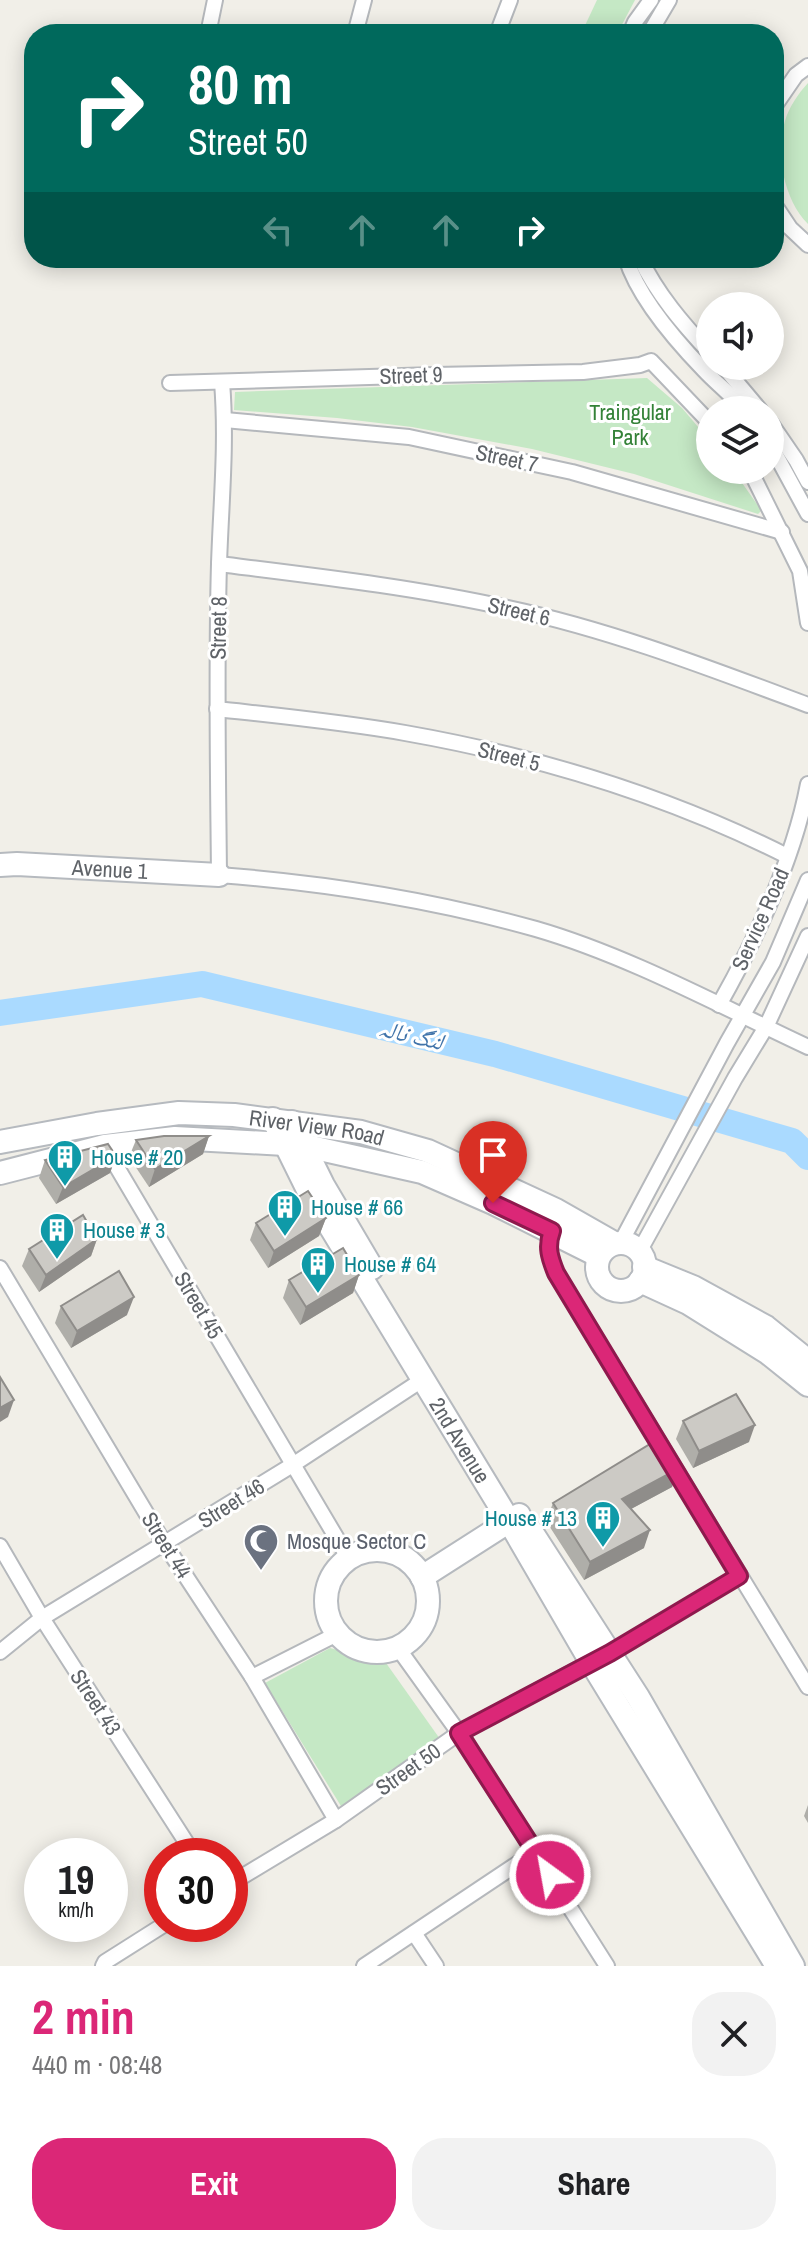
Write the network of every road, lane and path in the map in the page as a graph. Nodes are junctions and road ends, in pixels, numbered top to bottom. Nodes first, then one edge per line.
1 (215, 0) edge
2 (364, 0) edge
3 (510, 0) edge
4 (651, 0) edge
5 (669, 0) edge
6 (210, 24) edge
7 (358, 24) edge
8 (501, 24) edge
9 (634, 24) edge
10 (655, 24) edge
11 (808, 66) edge
12 (784, 92) edge
13 (784, 219) edge
14 (808, 245) edge
15 (629, 268) edge
16 (645, 268) edge
17 (696, 338) edge
18 (735, 380) edge
19 (222, 382) junction
20 (170, 383) dead end
21 (730, 396) edge
22 (748, 396) edge
23 (696, 408) edge
24 (225, 420) junction
25 (784, 442) edge
26 (784, 468) edge
27 (808, 482) edge
28 (757, 484) edge
29 (808, 514) edge
30 (782, 532) junction
31 (219, 564) junction
32 (808, 623) edge
33 (808, 705) edge
34 (217, 709) junction
35 (808, 784) edge
36 (787, 856) junction
37 (0, 865) edge
38 (219, 875) junction
39 (808, 880) edge
40 (808, 936) edge
41 (719, 1005) junction
42 (743, 1016) junction
43 (766, 1027) junction
44 (808, 1047) edge
45 (282, 1121) junction
46 (0, 1142) edge
47 (293, 1145) junction
48 (105, 1146) junction
49 (0, 1173) edge
50 (552, 1231) junction
51 (628, 1251) junction
52 (0, 1268) edge
53 (804, 1373) edge
54 (422, 1380) junction
55 (808, 1397) edge
56 (294, 1464) junction
57 (514, 1518) junction
58 (164, 1543) junction
59 (0, 1546) edge
60 (349, 1559) junction
61 (739, 1576) junction
62 (422, 1577) junction
63 (42, 1618) junction
64 (337, 1634) junction
65 (398, 1648) junction
66 (0, 1652) edge
67 (600, 1658) junction
68 (252, 1677) junction
69 (808, 1687) edge
70 (459, 1733) junction
71 (336, 1820) junction
72 (183, 1838) edge
73 (535, 1852) junction
74 (248, 1873) edge
75 (414, 1933) junction
76 (144, 1938) edge
77 (104, 1964) edge
78 (364, 1966) edge
79 (436, 1966) edge
80 (607, 1966) edge
81 (777, 1966) edge
82 (793, 1966) edge

1 - 6 street
2 - 7 street
3 - 8 street
4 - 9 street
5 - 10 street
11 - 12 street
13 - 14 street
15 - 21 street
16 - 17 street
18 - 22 street
19 - 20 street, Street 9
19 - 23 street, Street 9
19 - 24 street, Street 8
24 - 30 street, Street 7
24 - 31 street, Street 8
25 - 27 street
26 - 29 street
28 - 30 street
30 - 32 street
31 - 33 street, Street 6
31 - 34 street, Street 8
34 - 36 street, Street 5
34 - 38 street, Street 8
35 - 36 street, Service Road
36 - 41 street, Service Road
37 - 38 street, Avenue 1
38 - 41 street
39 - 42 street
40 - 43 street
41 - 42 street
42 - 43 street
42 - 51 street
43 - 44 street
43 - 51 street
45 - 46 street, River View Road
45 - 47 street, 2nd Avenue
45 - 51 street, River View Road
47 - 48 street, River View Road
47 - 50 street, River View Road
47 - 54 street, 2nd Avenue
47 - 57 street, 2nd Avenue
48 - 49 street, River View Road
48 - 56 street, Street 45
50 - 51 street, River View Road
50 - 61 street
51 - 53 street, River View Road
52 - 58 street, Street 44
53 - 55 street
54 - 56 street, Street 46
54 - 57 street, 2nd Avenue
56 - 58 street, Street 46
56 - 60 street, Street 45
57 - 62 street
57 - 67 street, 2nd Avenue
58 - 63 street, Street 46
58 - 68 street, Street 44
59 - 63 street, Street 43
60 - 62 street
60 - 64 street
61 - 67 street, Street 50
61 - 69 street
62 - 65 street
63 - 66 street, Street 46
63 - 72 street, Street 43
64 - 65 street
64 - 68 street
65 - 70 street
67 - 70 street, Street 50
67 - 81 street, 2nd Avenue
67 - 82 street, 2nd Avenue
68 - 71 street, Street 44
70 - 71 street, Street 50
70 - 73 street
71 - 74 street, Street 50
73 - 75 street
73 - 80 street
75 - 78 street
75 - 79 street
76 - 77 street

